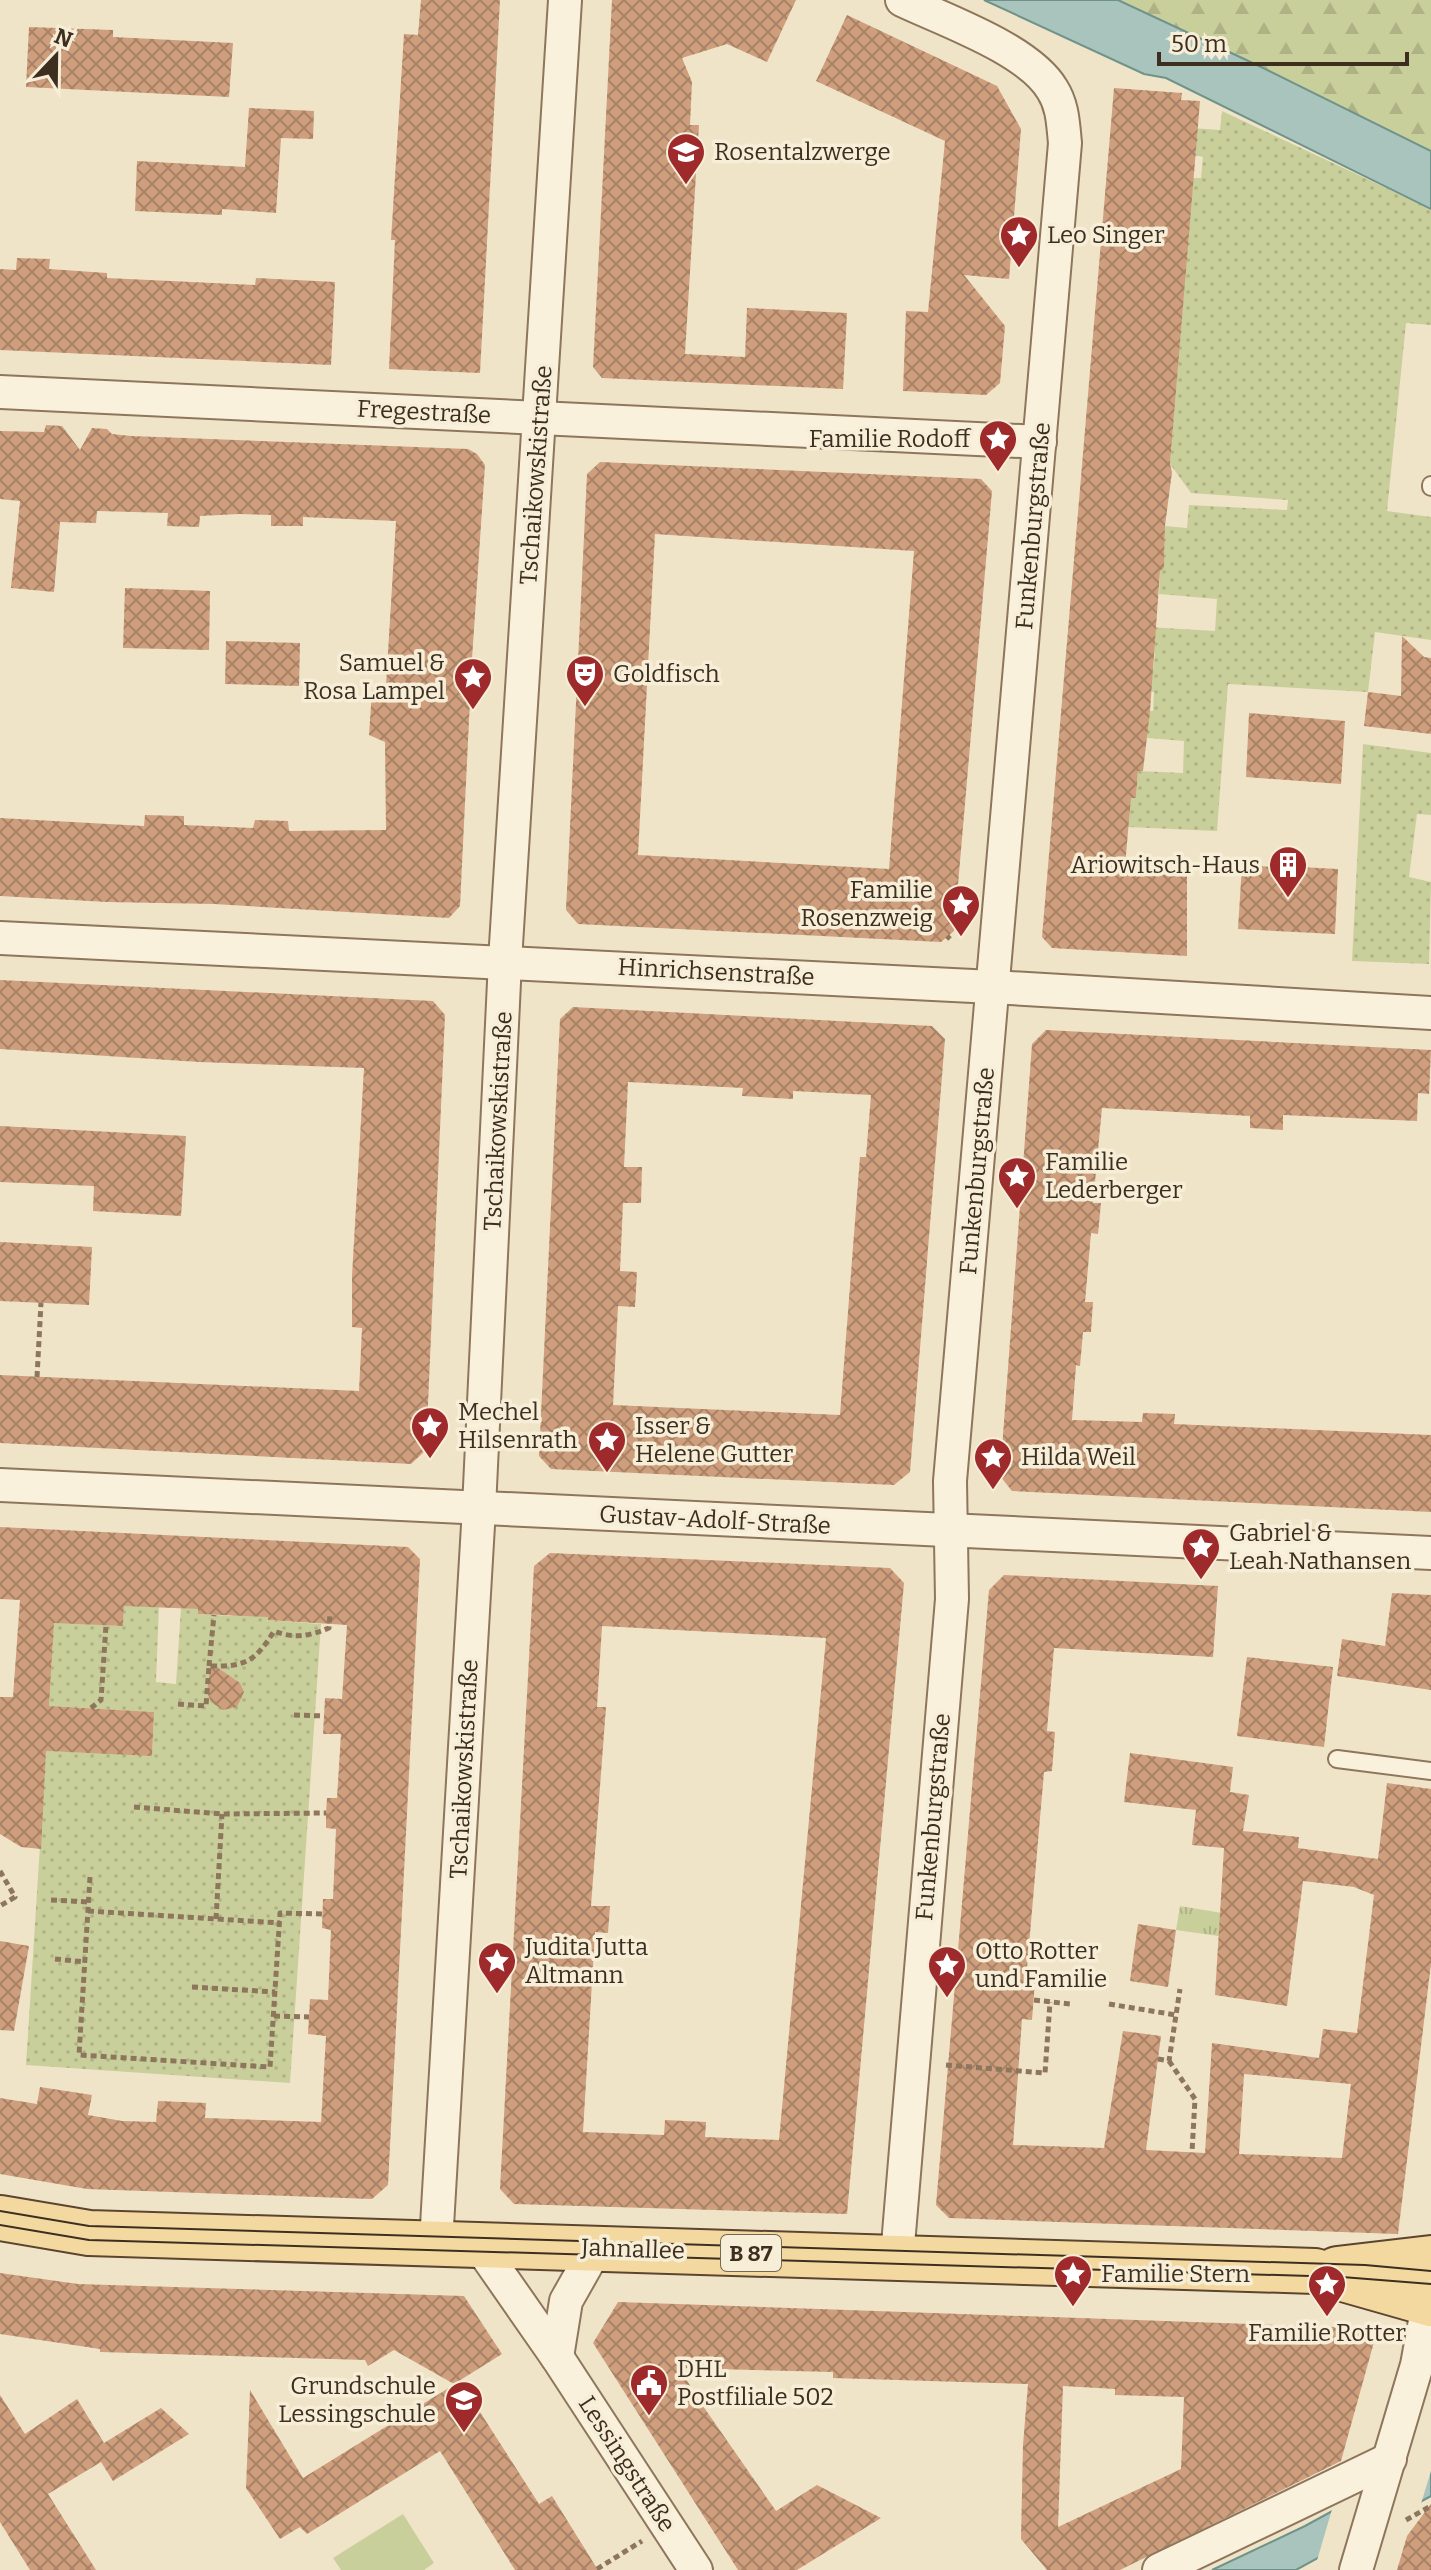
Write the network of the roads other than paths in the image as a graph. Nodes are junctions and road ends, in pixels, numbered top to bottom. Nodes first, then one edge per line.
1 (565, 0) edge
2 (902, 0) edge
3 (0, 392) edge
4 (539, 418) junction
5 (1040, 442) junction
6 (0, 938) edge
7 (505, 961) junction
8 (993, 987) junction
9 (1431, 1013) edge
10 (0, 1485) edge
11 (479, 1508) junction
12 (950, 1532) junction
13 (1431, 1553) edge
14 (1337, 1759) dead end
15 (1431, 1771) edge
16 (0, 2218) edge
17 (436, 2243) junction
18 (479, 2245) junction
19 (596, 2248) junction
20 (897, 2257) junction
21 (1431, 2258) edge
22 (1315, 2271) junction
23 (1430, 2299) edge
24 (557, 2357) junction
25 (1387, 2467) junction
26 (1361, 2557) edge
27 (696, 2570) edge
28 (1159, 2570) edge

1 - 4 street, Tschaikowskistraße
2 - 5 street, Funkenburgstraße
3 - 4 street, Fregestraße
4 - 5 street, Fregestraße
4 - 7 street, Tschaikowskistraße
5 - 8 street, Funkenburgstraße
6 - 7 street, Hinrichsenstraße
7 - 8 street, Hinrichsenstraße
7 - 11 street, Tschaikowskistraße
8 - 9 street, Hinrichsenstraße
8 - 12 street, Funkenburgstraße
10 - 11 street, Gustav-Adolf-Straße
11 - 12 street, Gustav-Adolf-Straße
11 - 17 street, Tschaikowskistraße
12 - 13 street, Gustav-Adolf-Straße
12 - 20 street, Funkenburgstraße
14 - 15 lane
16 - 17 main road, Jahnallee / B 87
17 - 18 main road, Jahnallee / B 87
18 - 19 main road, Jahnallee / B 87
18 - 24 street, Lessingstraße
19 - 20 main road, Jahnallee / B 87
19 - 24 street
20 - 22 main road, Jahnallee / B 87
21 - 22 main road, Jahnallee / B 87
22 - 23 main road, Jahnallee / B 87
23 - 25 street
24 - 27 street, Lessingstraße
25 - 26 street
25 - 28 street

